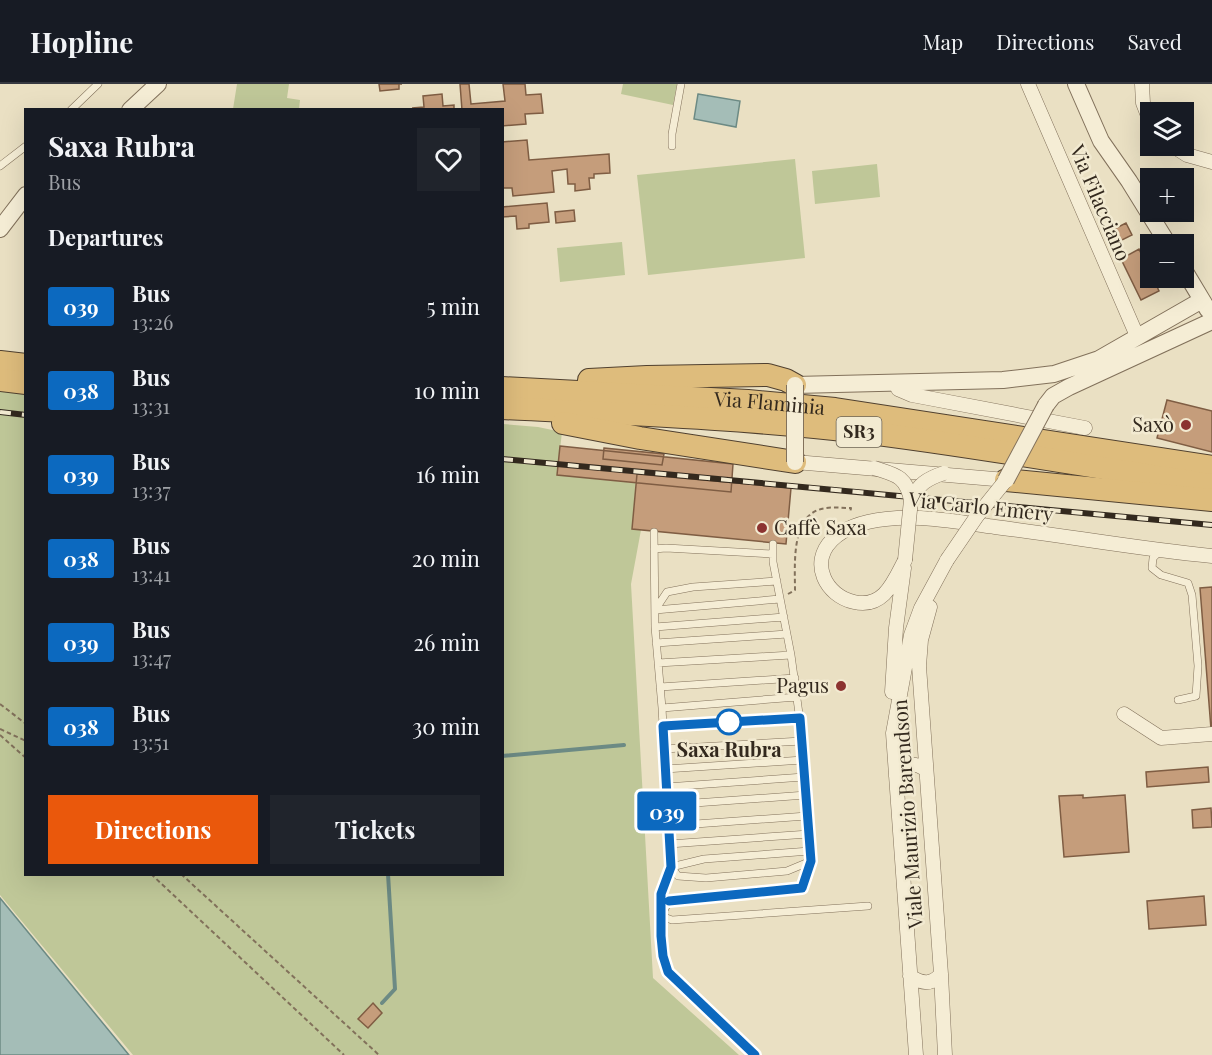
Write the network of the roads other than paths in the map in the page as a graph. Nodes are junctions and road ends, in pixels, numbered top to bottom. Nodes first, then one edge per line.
1 (99, 84) edge
2 (158, 84) edge
3 (681, 84) edge
4 (1028, 84) edge
5 (1076, 84) edge
6 (1142, 84) edge
7 (1143, 102) edge
8 (73, 108) edge
9 (132, 108) edge
10 (672, 146) dead end
11 (24, 148) edge
12 (1190, 156) edge
13 (1212, 162) edge
14 (0, 166) edge
15 (24, 198) edge
16 (0, 229) edge
17 (1162, 234) edge
18 (1194, 287) edge
19 (1202, 300) junction
20 (1212, 319) edge
21 (1137, 336) junction
22 (0, 363) edge
23 (24, 365) edge
24 (0, 380) edge
25 (24, 382) edge
26 (896, 383) junction
27 (795, 385) junction
28 (504, 399) edge
29 (504, 399) edge
30 (504, 399) edge
31 (504, 399) edge
32 (1085, 428) dead end
33 (795, 462) junction
34 (1208, 465) edge
35 (874, 468) junction
36 (944, 474) junction
37 (1006, 480) junction
38 (1212, 485) edge
39 (911, 500) junction
40 (1212, 500) edge
41 (654, 532) dead end
42 (772, 544) dead end
43 (654, 549) junction
44 (1161, 550) junction
45 (773, 554) junction
46 (1212, 556) edge
47 (905, 560) junction
48 (941, 574) junction
49 (777, 581) junction
50 (780, 599) junction
51 (655, 610) junction
52 (784, 617) junction
53 (655, 627) junction
54 (788, 634) junction
55 (656, 643) junction
56 (791, 655) junction
57 (658, 663) junction
58 (795, 678) junction
59 (660, 687) junction
60 (797, 697) junction
61 (1178, 700) dead end
62 (662, 708) junction
63 (1124, 714) dead end
64 (800, 718) junction
65 (663, 726) junction
66 (893, 733) junction
67 (1212, 734) edge
68 (802, 741) junction
69 (664, 749) junction
70 (803, 760) junction
71 (665, 769) junction
72 (926, 770) junction
73 (896, 776) junction
74 (804, 777) junction
75 (666, 787) junction
76 (806, 795) junction
77 (667, 805) junction
78 (807, 816) junction
79 (668, 826) junction
80 (809, 834) junction
81 (669, 844) junction
82 (810, 851) junction
83 (811, 861) junction
84 (671, 867) junction
85 (868, 906) dead end
86 (661, 916) junction
87 (941, 974) junction
88 (910, 976) junction
89 (914, 1053) edge
90 (755, 1055) edge
91 (945, 1055) edge

1 - 8 lane
2 - 9 street
3 - 10 lane
4 - 21 street, Via Filacciano
5 - 17 street
6 - 7 street
11 - 14 lane
12 - 13 street
15 - 16 street
18 - 19 street
19 - 20 street
19 - 21 street
20 - 37 street, Viale Maurizio Barendson, bridge
21 - 26 street
22 - 23 highway
24 - 25 highway
26 - 27 street
26 - 32 street
27 - 28 highway
27 - 33 street, bridge
29 - 33 highway
30 - 34 highway, Via Flaminia / SR3
31 - 38 highway, Via Flaminia / SR3
33 - 35 street
35 - 36 street, bridge
35 - 39 street, bridge
36 - 37 street
36 - 39 street, bridge
37 - 40 highway
37 - 48 street, Viale Maurizio Barendson, bridge
39 - 47 street, bridge
41 - 43 lane
42 - 45 lane
43 - 45 lane
43 - 51 lane
44 - 46 street, Via Carlo Emery
44 - 47 street, Via Carlo Emery
44 - 61 lane
45 - 49 lane
47 - 66 street
48 - 66 street, Viale Maurizio Barendson
48 - 72 street, Viale Maurizio Barendson
49 - 50 lane
49 - 51 lane
50 - 51 lane
50 - 52 lane
51 - 53 lane
52 - 53 lane
52 - 54 lane
53 - 55 lane
54 - 55 lane
54 - 56 lane
55 - 57 lane
56 - 57 lane
56 - 58 lane
57 - 59 lane
58 - 59 lane
58 - 60 lane
59 - 62 lane
60 - 62 lane
60 - 64 lane
62 - 65 lane
63 - 67 street
64 - 65 lane
64 - 68 lane
65 - 69 lane
66 - 73 street, Viale Maurizio Barendson
68 - 69 lane
68 - 70 lane
69 - 71 lane
70 - 71 lane
70 - 74 lane
71 - 75 lane
72 - 73 street
72 - 87 street, Viale Maurizio Barendson
73 - 88 street, Viale Maurizio Barendson
74 - 75 lane
74 - 76 lane
75 - 77 lane
76 - 77 lane
76 - 78 lane
77 - 79 lane
78 - 79 lane
78 - 80 lane
79 - 81 lane
80 - 81 lane
80 - 82 lane
81 - 84 lane
82 - 83 lane
82 - 84 lane
83 - 84 lane
83 - 86 lane
84 - 86 lane
85 - 86 lane
86 - 90 lane
87 - 88 street
87 - 91 street, Viale Maurizio Barendson
88 - 89 street, Viale Maurizio Barendson

